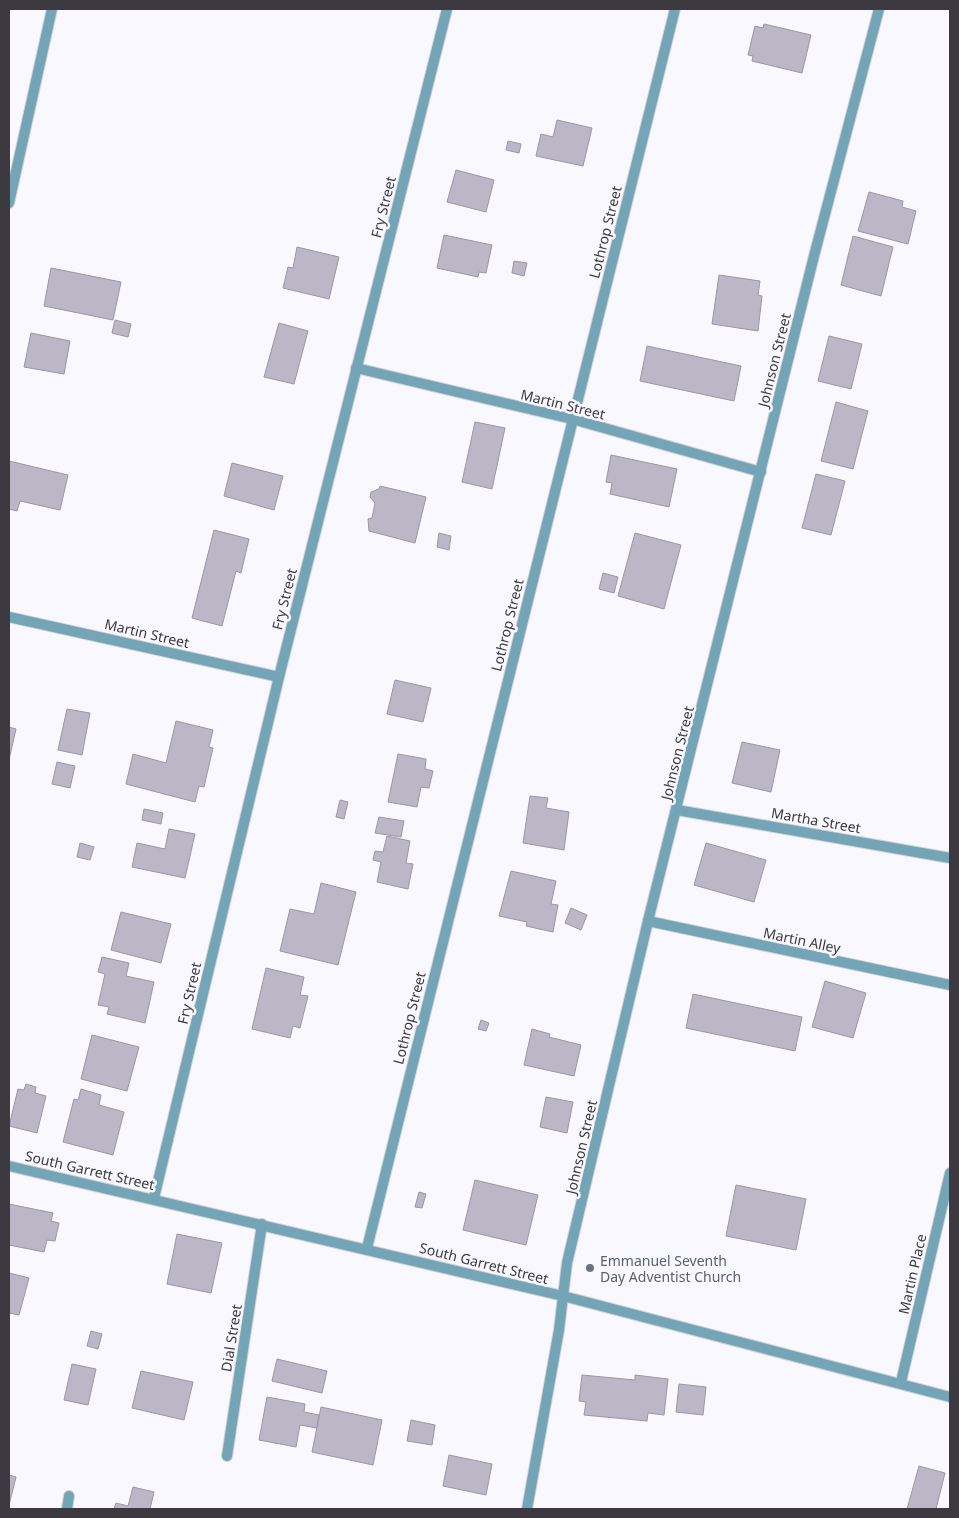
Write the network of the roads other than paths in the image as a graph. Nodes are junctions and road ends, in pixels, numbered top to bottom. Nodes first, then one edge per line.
1 (52, 9) edge
2 (447, 9) edge
3 (675, 9) edge
4 (879, 9) edge
5 (9, 203) edge
6 (356, 368) junction
7 (572, 419) junction
8 (760, 472) junction
9 (9, 616) edge
10 (279, 677) junction
11 (677, 810) junction
12 (950, 858) edge
13 (648, 921) junction
14 (950, 985) edge
15 (9, 1166) edge
16 (950, 1173) edge
17 (154, 1198) junction
18 (262, 1224) junction
19 (366, 1248) junction
20 (563, 1296) junction
21 (901, 1382) junction
22 (950, 1397) edge
23 (227, 1456) dead end
24 (69, 1496) dead end
25 (66, 1509) edge
26 (527, 1509) edge

1 - 5 street
2 - 6 street, Fry Street
3 - 7 street, Lothrop Street
4 - 8 street, Johnson Street
6 - 7 street, Martin Street
6 - 10 street, Fry Street
7 - 8 street, Martin Street
7 - 19 street, Lothrop Street
8 - 11 street, Johnson Street
9 - 10 street, Martin Street
10 - 17 street, Fry Street
11 - 12 street, Martha Street
11 - 13 street, Johnson Street
13 - 14 street, Martin Alley
13 - 20 street, Johnson Street
15 - 17 street, South Garrett Street
16 - 21 street, Martin Place
17 - 18 street, South Garrett Street
18 - 19 street, South Garrett Street
18 - 23 street, Dial Street
19 - 20 street, South Garrett Street
20 - 21 street, South Garrett Street
20 - 26 street, Johnson Street
21 - 22 street, South Garrett Street
24 - 25 street

